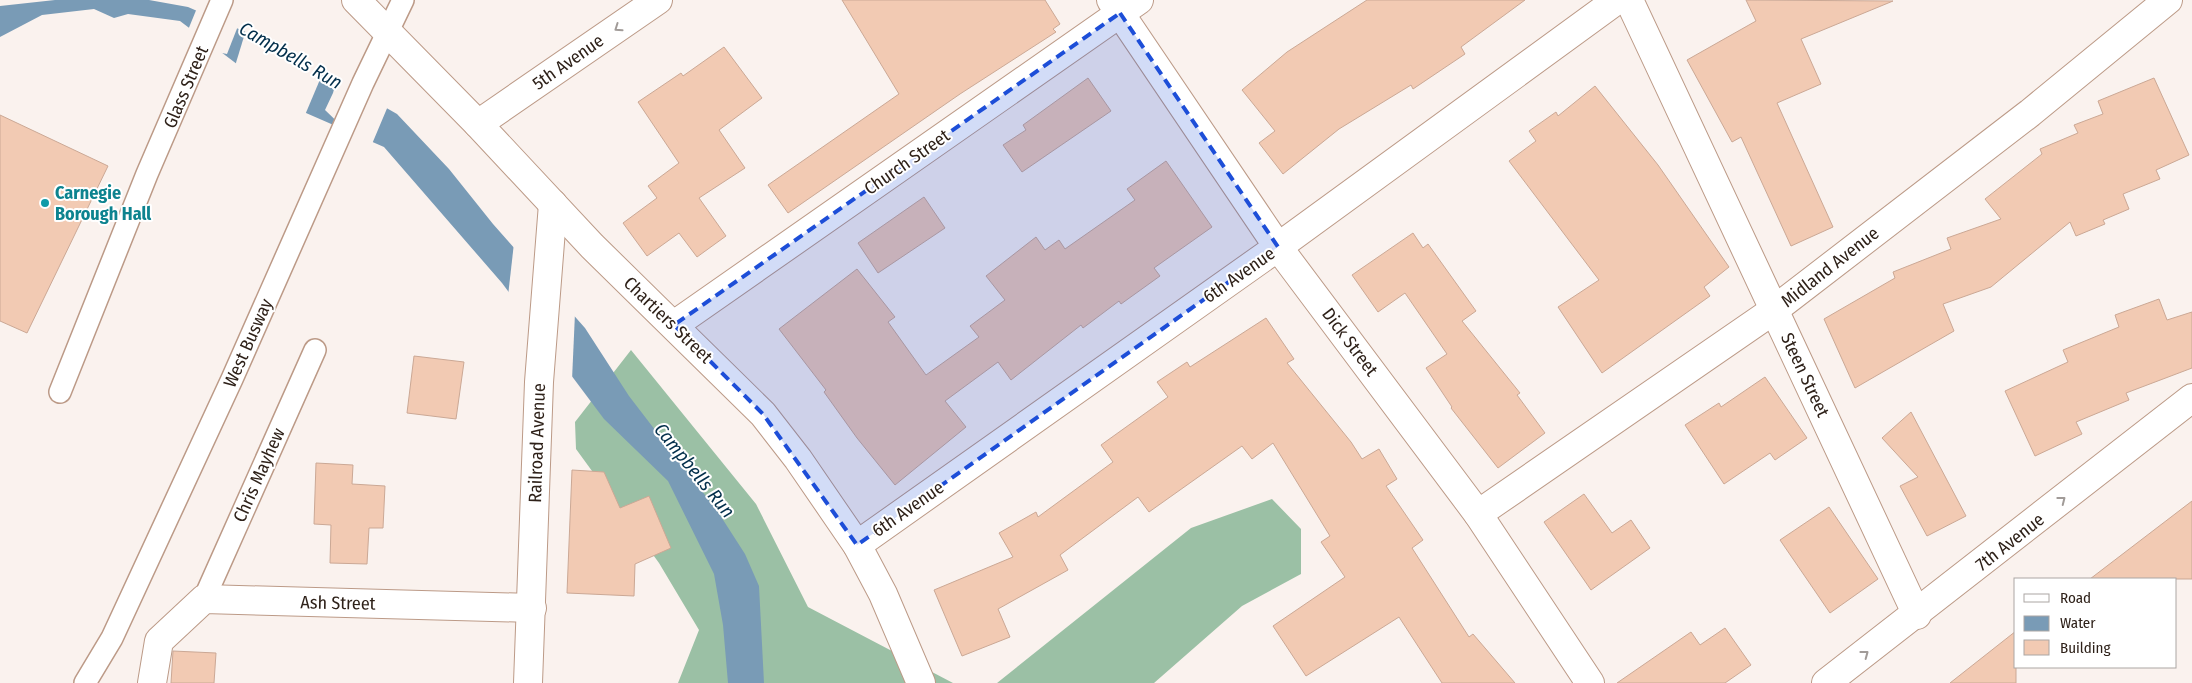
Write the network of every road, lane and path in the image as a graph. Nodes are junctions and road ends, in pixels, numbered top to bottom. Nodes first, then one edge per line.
1 (222, 0) edge
2 (356, 0) edge
3 (403, 0) edge
4 (658, 0) edge
5 (1617, 0) edge
6 (1629, 0) edge
7 (2168, 0) edge
8 (1124, 4) edge
9 (388, 33) junction
10 (478, 124) junction
11 (553, 204) junction
12 (1278, 247) junction
13 (1774, 310) junction
14 (674, 325) junction
15 (315, 350) dead end
16 (60, 392) dead end
17 (2192, 398) edge
18 (1478, 514) junction
19 (858, 545) junction
20 (204, 599) junction
21 (532, 608) junction
22 (1917, 615) junction
23 (85, 683) edge
24 (152, 683) edge
25 (528, 683) edge
26 (921, 683) edge
27 (1590, 683) edge
28 (1826, 683) edge

1 - 16 lane, Glass Street
2 - 9 street, Chartiers Street
3 - 9 lane, West Busway
4 -> 10 street, 5th Avenue
5 - 12 street, 6th Avenue
6 - 13 street, Steen Street
7 - 13 street, Midland Avenue
8 - 12 street, Dick Street
8 - 14 street, Church Street
9 - 10 street, Chartiers Street
9 - 23 lane, West Busway
10 - 11 street, Chartiers Street
11 - 14 street, Chartiers Street
11 - 21 street, Railroad Avenue
12 - 18 street, Dick Street
12 - 19 street, 6th Avenue
13 - 18 street, Midland Avenue
13 - 22 street, Steen Street
14 - 19 street, Chartiers Street
15 - 20 lane, Chris Mayhew
22 -> 17 street, 7th Avenue
18 - 27 street, Dick Street
19 - 26 street, Chartiers Street
20 - 21 street, Ash Street
20 - 24 street
21 - 25 street, Railroad Avenue
28 -> 22 street, 7th Avenue

